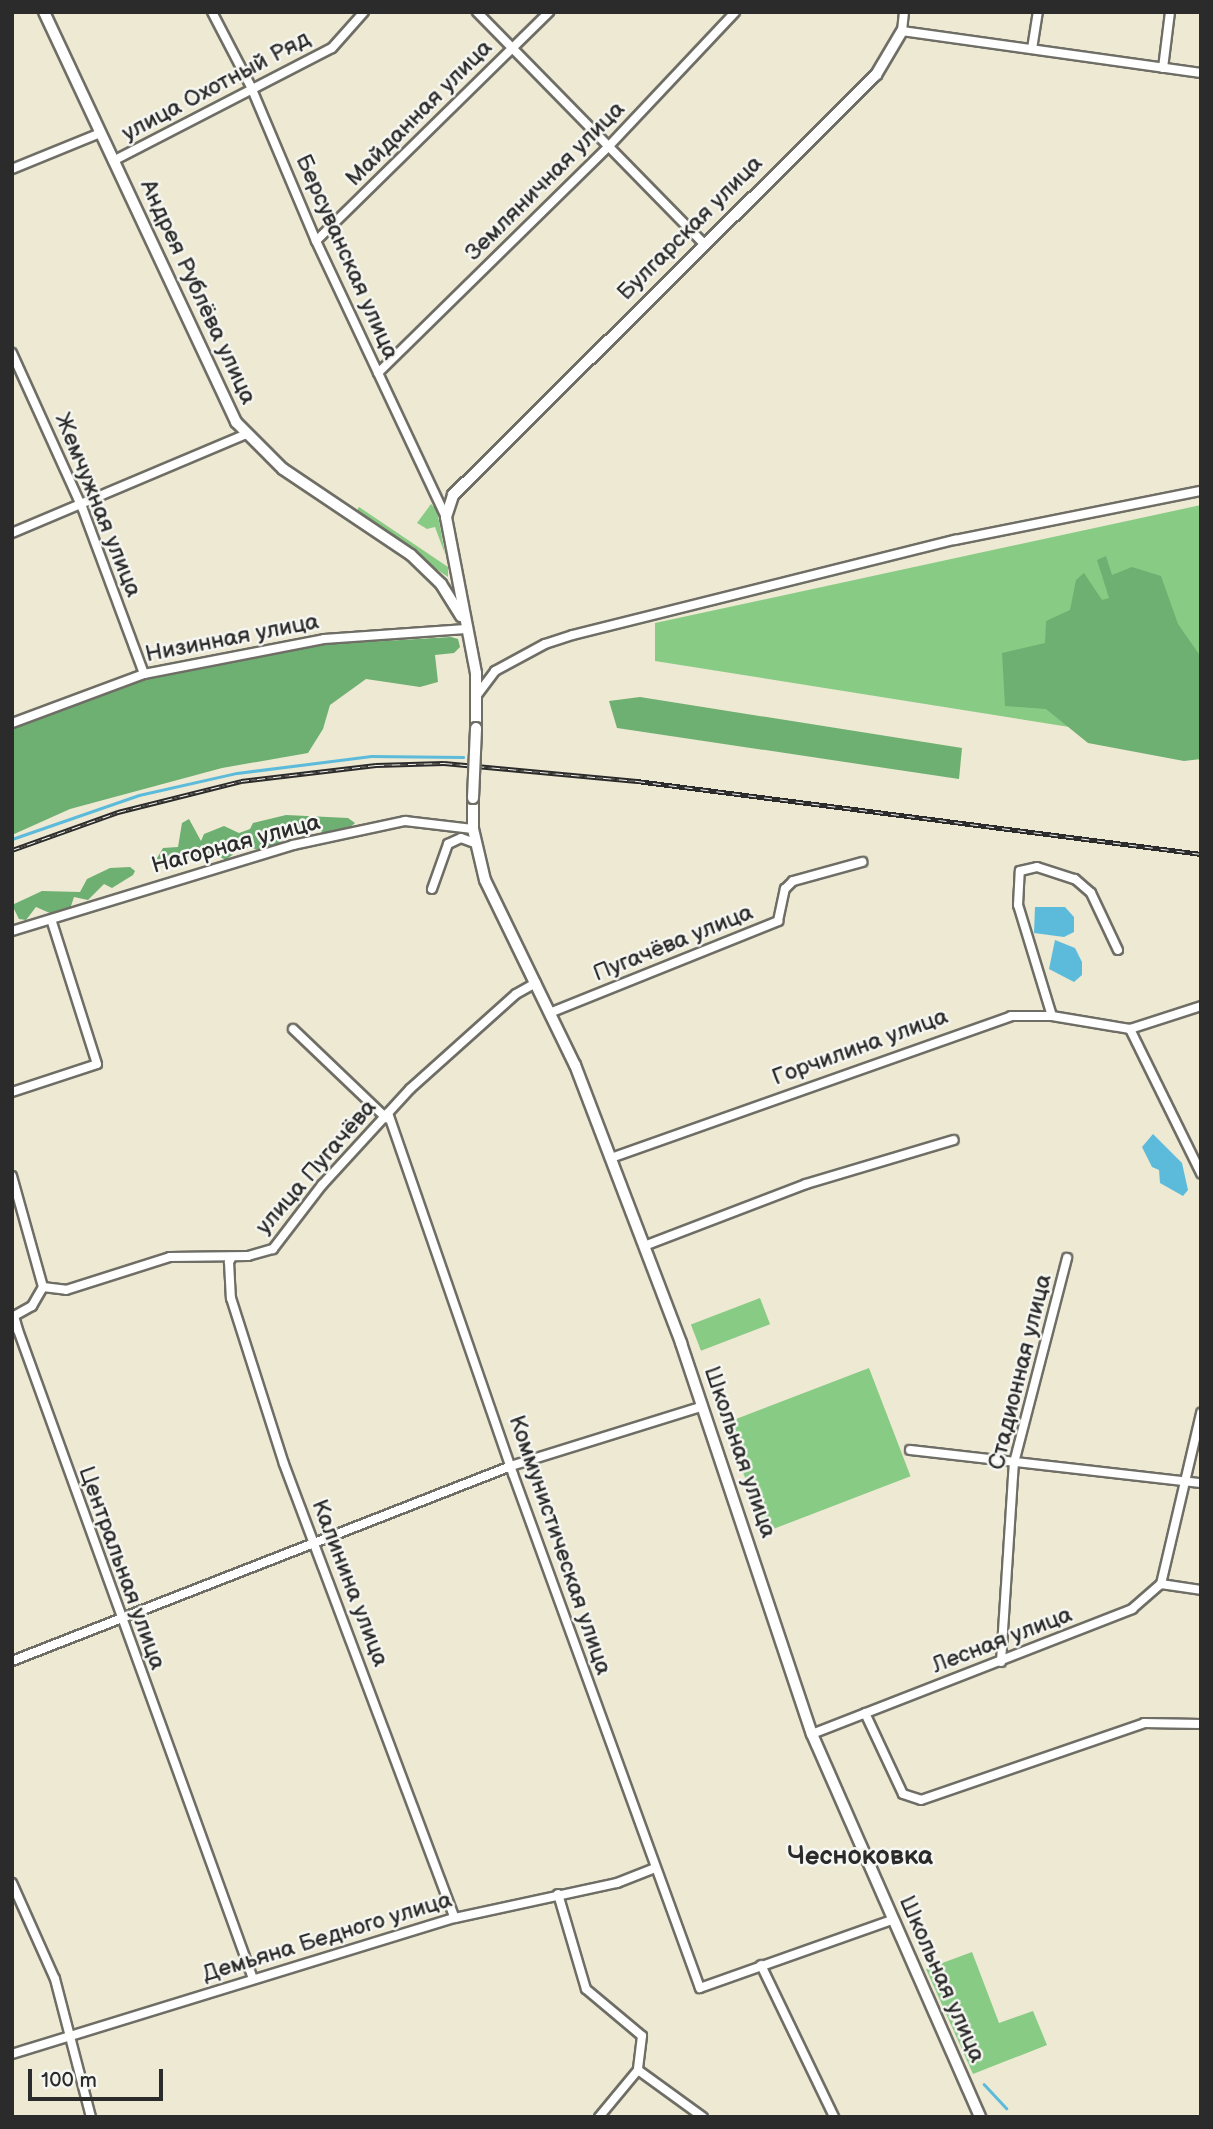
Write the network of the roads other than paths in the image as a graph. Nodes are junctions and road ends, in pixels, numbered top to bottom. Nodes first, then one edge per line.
1 (44, 12) edge
2 (212, 12) edge
3 (364, 12) edge
4 (477, 12) edge
5 (549, 12) edge
6 (734, 12) edge
7 (904, 12) edge
8 (1038, 12) edge
9 (1170, 12) edge
10 (902, 31) junction
11 (514, 47) junction
12 (1032, 49) junction
13 (1163, 68) junction
14 (1201, 74) edge
15 (251, 87) junction
16 (100, 134) junction
17 (608, 147) junction
18 (113, 161) junction
19 (12, 169) edge
20 (316, 241) junction
21 (704, 243) junction
22 (12, 353) edge
23 (378, 373) junction
24 (246, 434) junction
25 (1201, 491) edge
26 (82, 507) junction
27 (446, 517) junction
28 (12, 533) edge
29 (464, 624) junction
30 (144, 674) junction
31 (477, 695) junction
32 (12, 723) edge
33 (473, 829) junction
34 (475, 843) junction
35 (862, 862) dead end
36 (432, 889) dead end
37 (52, 922) junction
38 (12, 931) edge
39 (1118, 950) dead end
40 (537, 983) junction
41 (1201, 1006) edge
42 (552, 1012) junction
43 (1052, 1016) junction
44 (293, 1028) dead end
45 (1130, 1029) junction
46 (12, 1092) edge
47 (387, 1115) junction
48 (954, 1140) dead end
49 (611, 1158) junction
50 (1201, 1173) edge
51 (12, 1176) edge
52 (644, 1246) junction
53 (232, 1257) junction
54 (1067, 1258) dead end
55 (43, 1287) junction
56 (13, 1315) edge
57 (701, 1407) junction
58 (1201, 1413) edge
59 (910, 1450) dead end
60 (1014, 1463) junction
61 (511, 1466) junction
62 (1188, 1481) junction
63 (1201, 1483) edge
64 (314, 1540) junction
65 (1161, 1584) junction
66 (1201, 1590) edge
67 (119, 1618) junction
68 (12, 1661) edge
69 (1001, 1662) junction
70 (865, 1713) junction
71 (1201, 1724) edge
72 (812, 1734) junction
73 (655, 1868) junction
74 (12, 1883) edge
75 (558, 1894) junction
76 (455, 1918) junction
77 (892, 1920) junction
78 (761, 1965) junction
79 (253, 1979) junction
80 (69, 2035) junction
81 (12, 2054) edge
82 (638, 2070) junction
83 (91, 2117) edge
84 (599, 2117) edge
85 (703, 2117) edge
86 (834, 2117) edge
87 (980, 2117) edge

1 - 16 street, Андрея Рублёва улица
2 - 15 street, Берсуванская улица
3 - 15 street, улица Охотный Ряд
4 - 11 street
5 - 11 street, Майданная улица
6 - 17 street, Земляничная улица
7 - 10 street
8 - 12 street
9 - 13 street
10 - 12 street
10 - 21 street, Булгарская улица
11 - 17 street
11 - 20 street, Майданная улица
12 - 13 street
13 - 14 street
15 - 18 street, улица Охотный Ряд
15 - 20 street, Берсуванская улица
16 - 18 street, Андрея Рублёва улица
16 - 19 street
17 - 21 street
17 - 23 street, Земляничная улица
18 - 24 street, Андрея Рублёва улица
20 - 23 street, Берсуванская улица
21 - 27 street, Булгарская улица
22 - 26 street, Жемчужная улица
23 - 27 street, Берсуванская улица
24 - 26 street
24 - 29 street, Андрея Рублёва улица
25 - 31 street
26 - 28 street
26 - 30 street, Жемчужная улица
27 - 29 street
29 - 30 street, Низинная улица
29 - 31 street
30 - 32 street, Низинная улица
31 - 33 street, Школьная улица, bridge
33 - 34 street, Школьная улица
33 - 37 street, Нагорная улица
34 - 36 street
34 - 40 street, Школьная улица
35 - 42 street, Пугачёва улица
37 - 38 street, Нагорная улица
37 - 46 street
39 - 43 street
40 - 42 street, Школьная улица
40 - 47 street, улица Пугачёва
41 - 45 street
42 - 49 street, Школьная улица
43 - 45 street, Горчилина улица
43 - 49 street, Горчилина улица
44 - 47 street
45 - 50 street
47 - 53 street, улица Пугачёва
47 - 61 street, Коммунистическая улица
48 - 52 street
49 - 52 street, Школьная улица
51 - 55 street
52 - 57 street, Школьная улица
53 - 55 street, улица Пугачёва
53 - 64 street, Калинина улица
54 - 60 street, Стадионная улица
55 - 56 street, Центральная улица
56 - 67 street, Центральная улица
57 - 61 street
57 - 72 street, Школьная улица
58 - 62 street
59 - 60 street
60 - 62 street
60 - 69 street, Стадионная улица
61 - 64 street
61 - 73 street, Коммунистическая улица
62 - 63 street
62 - 65 street
64 - 67 street
64 - 76 street, Калинина улица
65 - 66 street
65 - 69 street, Лесная улица
67 - 68 street
67 - 79 street, Центральная улица
69 - 70 street, Лесная улица
70 - 71 street
70 - 72 street, Лесная улица
72 - 77 street, Школьная улица
73 - 75 street, Демьяна Бедного улица
73 - 78 street, Коммунистическая улица
74 - 80 street
75 - 76 street, Демьяна Бедного улица
75 - 82 street
76 - 79 street, Демьяна Бедного улица
77 - 78 street
77 - 87 street, Школьная улица
78 - 86 street
79 - 80 street, Демьяна Бедного улица
80 - 81 street, Демьяна Бедного улица
80 - 83 street
82 - 84 street
82 - 85 street

